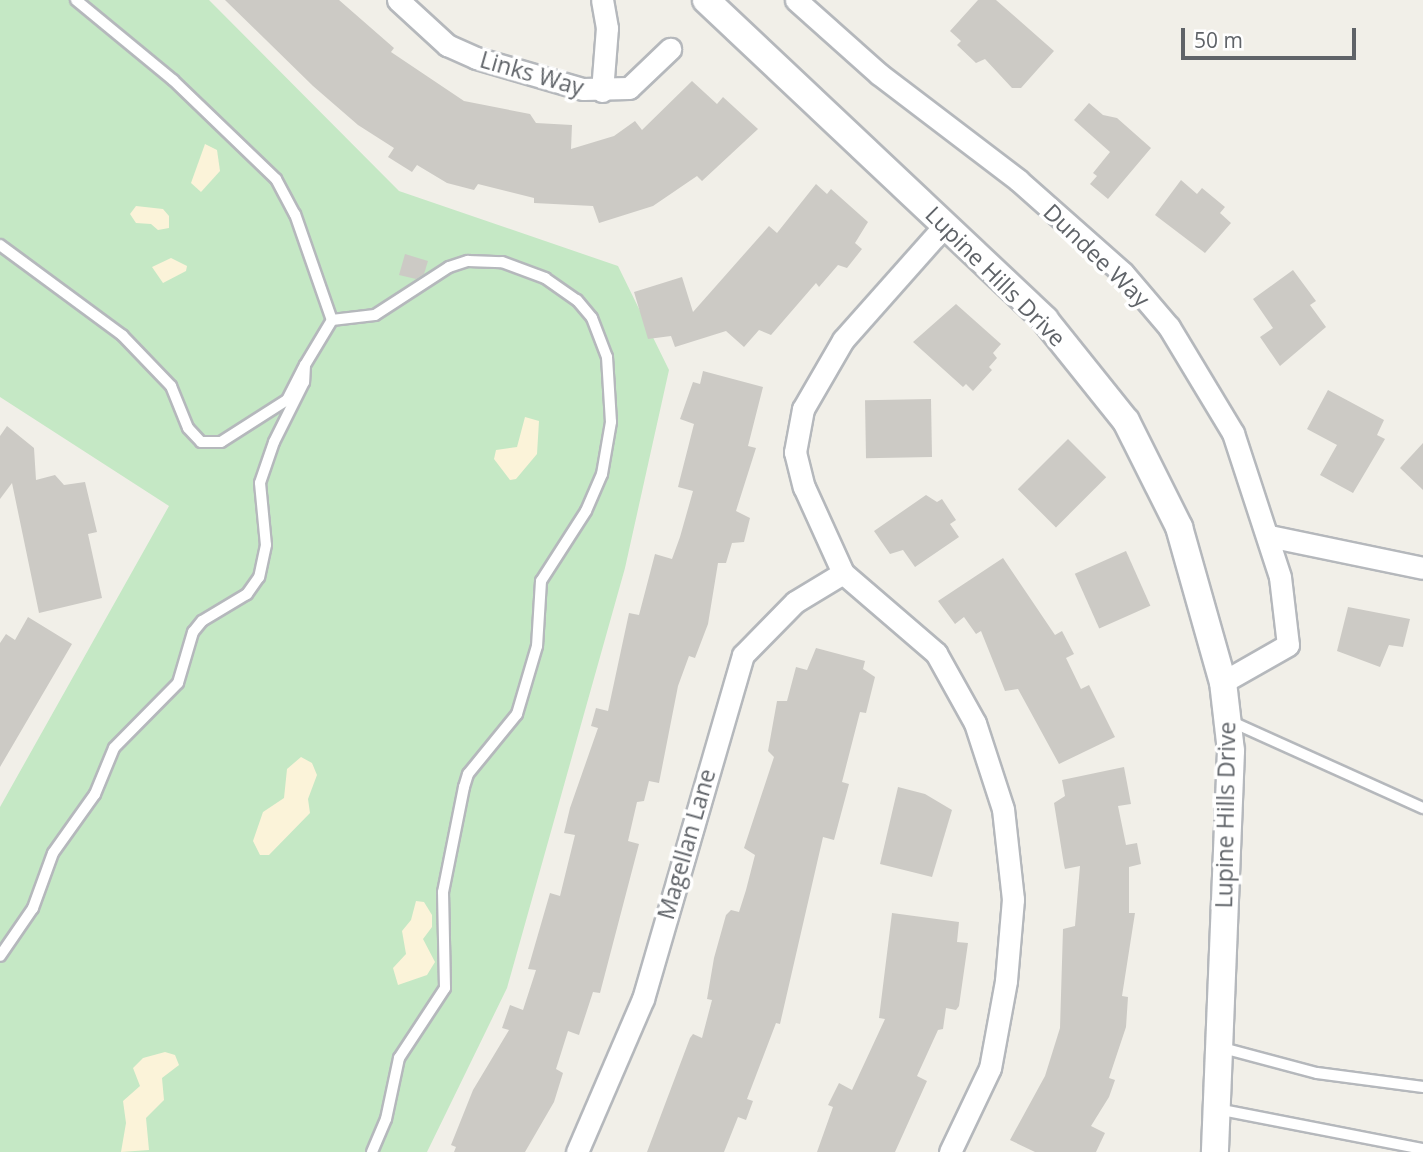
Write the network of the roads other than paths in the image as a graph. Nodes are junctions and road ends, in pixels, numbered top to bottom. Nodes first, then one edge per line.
1 (76, 0) edge
2 (398, 0) edge
3 (602, 0) edge
4 (796, 0) edge
5 (715, 3) edge
6 (670, 49) dead end
7 (602, 91) junction
8 (946, 224) junction
9 (0, 245) edge
10 (332, 320) junction
11 (305, 365) junction
12 (1269, 537) junction
13 (1423, 568) edge
14 (843, 573) junction
15 (1223, 681) junction
16 (1227, 720) junction
17 (1423, 808) edge
18 (0, 956) edge
19 (1219, 1047) junction
20 (1423, 1087) edge
21 (1217, 1109) junction
22 (1423, 1149) edge
23 (372, 1152) edge
24 (577, 1152) edge
25 (950, 1152) edge
26 (1215, 1152) edge

1 - 10 lane
2 - 7 street, Links Way
3 - 7 street
4 - 12 street, Dundee Way
5 - 8 street, Lupine Hills Drive
6 - 7 street, Links Way
8 - 14 street
8 - 15 street, Lupine Hills Drive
9 - 11 lane
10 - 11 lane
10 - 23 lane
11 - 18 lane
12 - 13 street
12 - 15 street, Dundee Way
14 - 24 street, Magellan Lane
14 - 25 street
15 - 16 street, Lupine Hills Drive
16 - 17 lane
16 - 19 street, Lupine Hills Drive
19 - 20 lane
19 - 21 street, Lupine Hills Drive
21 - 22 lane
21 - 26 street, Lupine Hills Drive

